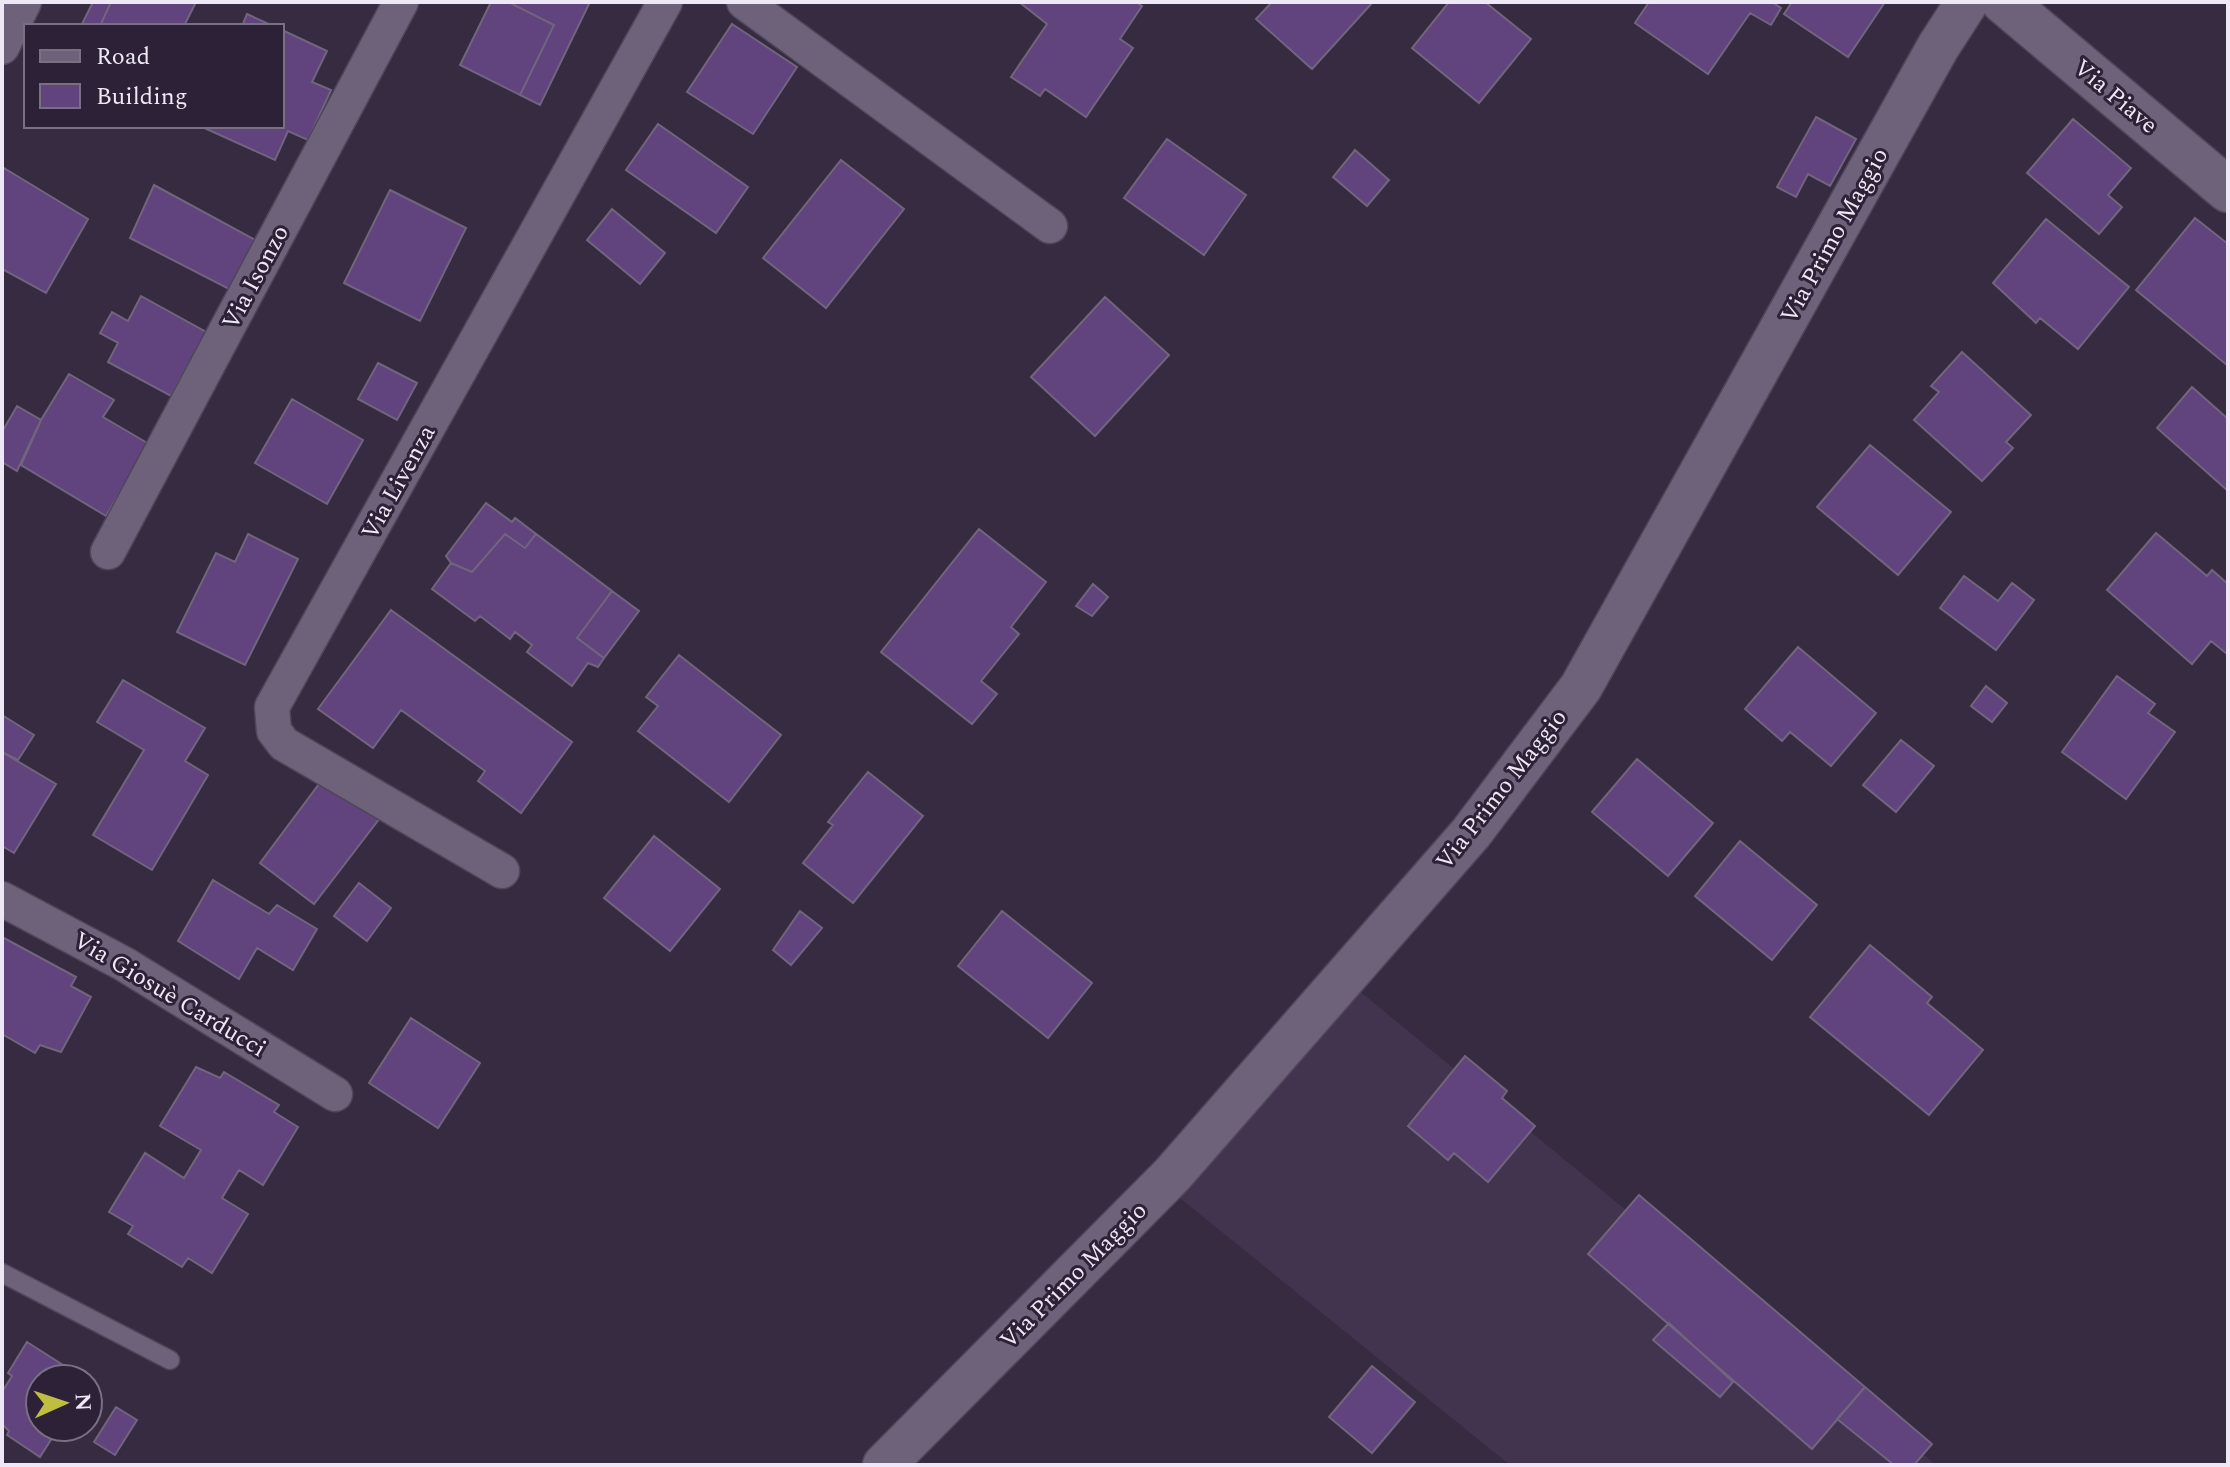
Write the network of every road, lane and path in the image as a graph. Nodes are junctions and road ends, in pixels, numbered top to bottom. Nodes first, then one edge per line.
1 (24, 2) edge
2 (401, 2) edge
3 (665, 2) edge
4 (744, 2) edge
5 (1967, 2) edge
6 (2004, 2) edge
7 (2, 47) edge
8 (2228, 190) edge
9 (1050, 226) dead end
10 (108, 552) dead end
11 (502, 871) dead end
12 (2, 899) edge
13 (335, 1094) dead end
14 (2, 1273) edge
15 (170, 1360) dead end
16 (884, 1465) edge

1 - 7 street
2 - 10 street, Via Isonzo
3 - 11 street, Via Livenza
4 - 9 street
5 - 16 street, Via Primo Maggio
6 - 8 main road, Via Piave
12 - 13 street, Via Giosuè Carducci
14 - 15 lane

